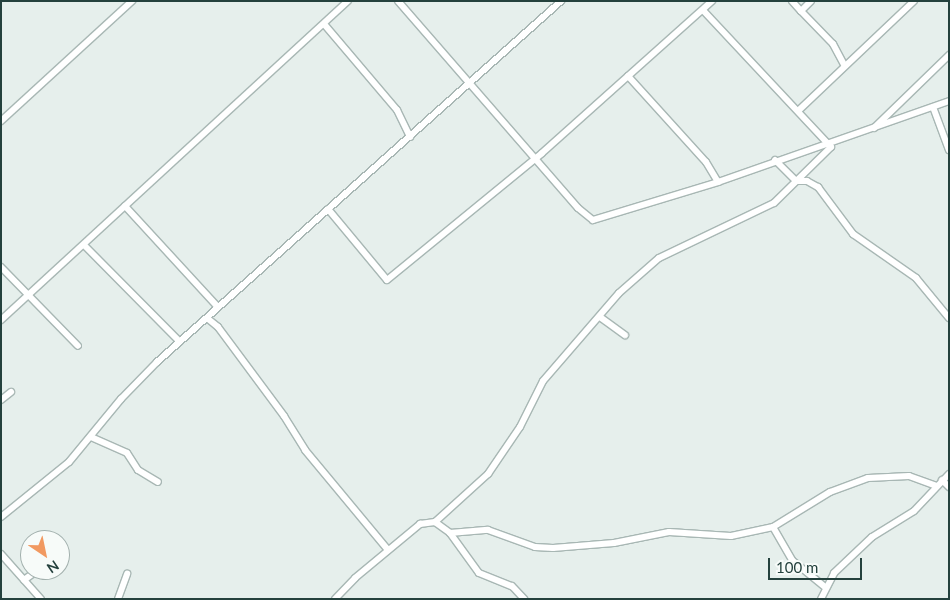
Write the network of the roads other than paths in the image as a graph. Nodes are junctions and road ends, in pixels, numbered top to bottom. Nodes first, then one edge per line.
1 (132, 1) edge
2 (348, 1) edge
3 (398, 1) edge
4 (561, 1) edge
5 (792, 1) edge
6 (811, 1) edge
7 (914, 1) edge
8 (710, 2) edge
9 (703, 10) junction
10 (801, 11) junction
11 (324, 24) junction
12 (949, 55) edge
13 (844, 65) junction
14 (628, 76) junction
15 (469, 84) junction
16 (949, 101) edge
17 (933, 107) junction
18 (798, 111) junction
19 (1, 121) edge
20 (874, 128) junction
21 (410, 136) junction
22 (831, 144) junction
23 (949, 150) edge
24 (534, 158) junction
25 (775, 160) junction
26 (718, 182) junction
27 (796, 182) junction
28 (125, 206) junction
29 (328, 209) junction
30 (84, 245) junction
31 (1, 267) edge
32 (27, 297) junction
33 (218, 307) junction
34 (600, 317) junction
35 (207, 318) junction
36 (949, 318) edge
37 (1, 320) edge
38 (625, 334) dead end
39 (180, 342) junction
40 (78, 346) dead end
41 (11, 392) dead end
42 (1, 400) edge
43 (91, 437) junction
44 (949, 474) edge
45 (942, 480) junction
46 (158, 482) dead end
47 (936, 486) junction
48 (949, 487) edge
49 (1, 517) edge
50 (435, 522) junction
51 (773, 527) junction
52 (450, 533) junction
53 (388, 550) junction
54 (1, 554) edge
55 (127, 574) dead end
56 (20, 575) edge
57 (24, 580) edge
58 (825, 587) junction
59 (41, 599) edge
60 (118, 599) edge
61 (335, 599) edge
62 (524, 599) edge
63 (821, 599) edge

1 - 19 street
2 - 11 street
3 - 15 street
4 - 15 street
5 - 10 street
6 - 10 street
7 - 13 street
8 - 9 street
9 - 14 street
9 - 18 street
10 - 13 street
11 - 21 street
11 - 28 street
12 - 20 street
13 - 18 street
14 - 24 street
14 - 26 street
15 - 21 street
15 - 24 street
16 - 17 street
17 - 20 street
17 - 23 street
18 - 22 street
20 - 22 street
21 - 29 street
22 - 25 street
22 - 27 street
24 - 26 street
24 - 29 street
25 - 26 street
25 - 27 street
27 - 34 street
27 - 36 street
28 - 30 street
28 - 33 street
29 - 33 street
30 - 32 street
30 - 39 street
31 - 32 street
32 - 37 street
32 - 40 street
33 - 35 street
34 - 38 street
34 - 50 street
35 - 39 street
35 - 53 street
39 - 43 street
41 - 42 street
43 - 46 street
43 - 49 street
44 - 45 street
45 - 47 street
45 - 48 street
47 - 51 street
47 - 58 street
50 - 52 street
50 - 53 street
51 - 52 street
51 - 58 street
52 - 62 street
53 - 61 street
54 - 56 street
55 - 60 street
57 - 59 street
58 - 63 street

